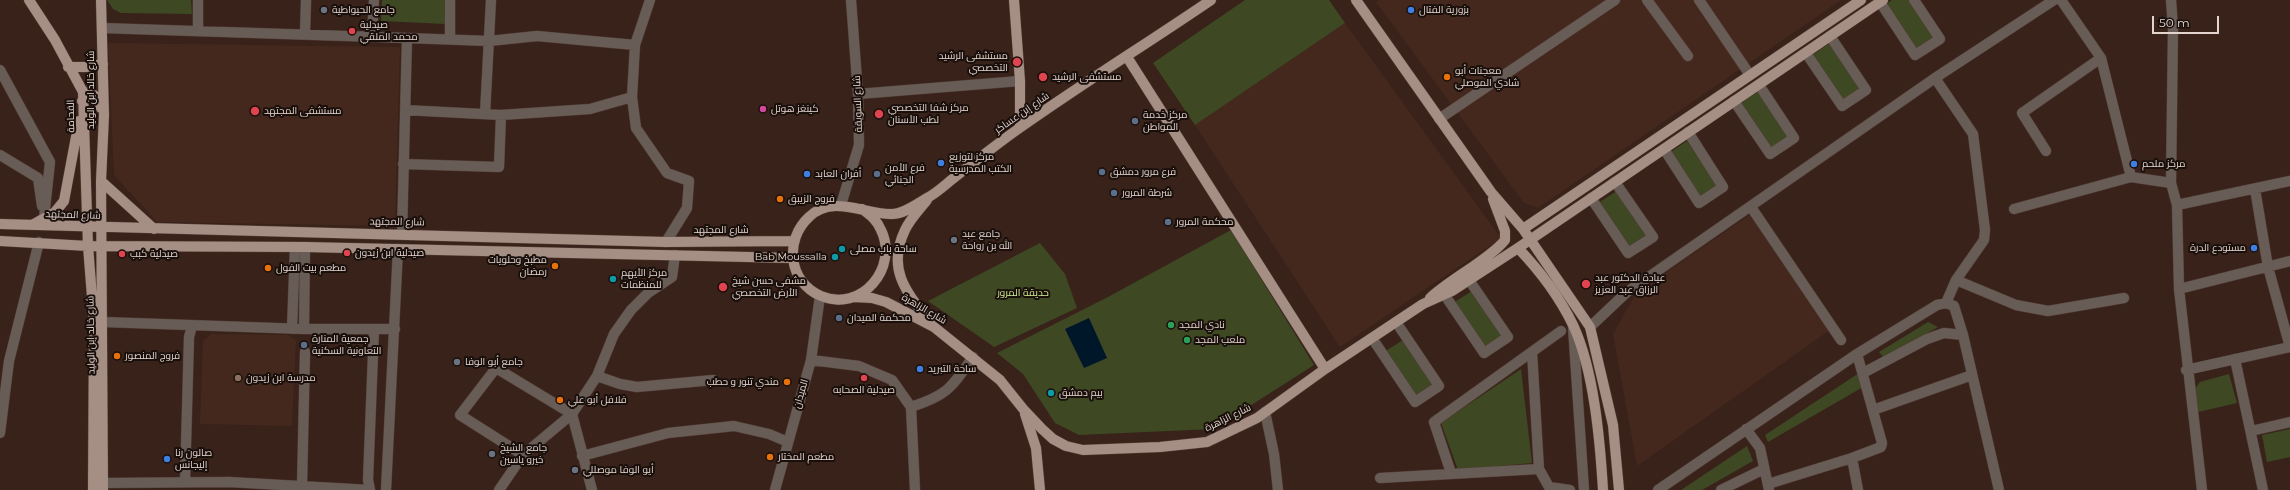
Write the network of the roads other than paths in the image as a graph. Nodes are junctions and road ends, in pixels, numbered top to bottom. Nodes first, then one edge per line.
1 (29, 0) edge
2 (101, 0) edge
3 (198, 0) edge
4 (306, 0) edge
5 (374, 0) edge
6 (450, 0) edge
7 (491, 0) edge
8 (650, 0) edge
9 (851, 0) edge
10 (1014, 0) edge
11 (1211, 0) edge
12 (1356, 0) edge
13 (1615, 0) edge
14 (1647, 0) edge
15 (1699, 0) edge
16 (1861, 0) edge
17 (1914, 0) edge
18 (2054, 0) edge
19 (2061, 0) edge
20 (2171, 0) edge
21 (1881, 1) edge
22 (102, 28) junction
23 (198, 31) junction
24 (304, 34) junction
25 (1830, 36) junction
26 (372, 37) junction
27 (407, 38) junction
28 (450, 39) junction
29 (489, 41) junction
30 (635, 45) junction
31 (1806, 53) junction
32 (1688, 56) dead end
33 (1127, 57) junction
34 (2101, 58) junction
35 (103, 64) junction
36 (68, 67) junction
37 (0, 70) edge
38 (1750, 75) junction
39 (1935, 78) junction
40 (1020, 81) junction
41 (1759, 85) junction
42 (858, 94) junction
43 (632, 97) junction
44 (83, 98) junction
45 (1734, 100) junction
46 (405, 110) junction
47 (485, 114) junction
48 (104, 115) junction
49 (501, 115) junction
50 (1439, 119) junction
51 (1020, 127) junction
52 (1688, 132) junction
53 (1664, 149) junction
54 (2046, 151) dead end
55 (0, 155) edge
56 (404, 164) junction
57 (2131, 177) junction
58 (101, 181) junction
59 (2290, 181) edge
60 (1615, 182) junction
61 (2170, 183) junction
62 (2255, 188) junction
63 (1491, 192) junction
64 (930, 197) junction
65 (1591, 198) junction
66 (841, 205) junction
67 (2177, 205) junction
68 (1751, 207) junction
69 (2014, 209) dead end
70 (862, 210) junction
71 (44, 218) junction
72 (0, 224) edge
73 (32, 225) junction
74 (87, 227) junction
75 (102, 228) junction
76 (154, 229) junction
77 (1523, 229) junction
78 (402, 234) junction
79 (1530, 240) junction
80 (0, 241) edge
81 (793, 241) junction
82 (39, 242) junction
83 (666, 242) junction
84 (88, 246) junction
85 (102, 246) junction
86 (300, 247) junction
87 (1518, 248) junction
88 (398, 249) junction
89 (675, 255) junction
90 (792, 258) junction
91 (2290, 261) edge
92 (2268, 267) junction
93 (1469, 280) junction
94 (1956, 280) junction
95 (2178, 289) junction
96 (1444, 294) junction
97 (820, 296) junction
98 (854, 297) junction
99 (2124, 298) dead end
100 (1946, 302) junction
101 (1423, 304) junction
102 (103, 322) junction
103 (1396, 322) junction
104 (1573, 325) junction
105 (192, 326) junction
106 (934, 327) junction
107 (1590, 327) junction
108 (292, 329) junction
109 (304, 329) junction
110 (374, 329) junction
111 (395, 329) junction
112 (1561, 331) dead end
113 (1963, 336) junction
114 (1372, 338) junction
115 (1840, 340) dead end
116 (2290, 347) edge
117 (305, 352) dead end
118 (1532, 352) junction
119 (1857, 354) junction
120 (973, 357) junction
121 (2235, 359) junction
122 (5, 360) edge
123 (811, 360) junction
124 (1325, 369) junction
125 (2186, 370) junction
126 (1863, 373) junction
127 (1972, 375) junction
128 (596, 376) junction
129 (713, 380) dead end
130 (911, 407) junction
131 (1024, 410) junction
132 (1873, 410) junction
133 (1265, 412) junction
134 (572, 414) junction
135 (2290, 422) edge
136 (1746, 429) junction
137 (2251, 431) junction
138 (0, 433) edge
139 (788, 442) junction
140 (523, 455) junction
141 (582, 456) junction
142 (1852, 458) junction
143 (1539, 469) junction
144 (1764, 469) junction
145 (1451, 473) junction
146 (1380, 478) dead end
147 (185, 482) junction
148 (229, 486) edge
149 (302, 486) junction
150 (103, 487) edge
151 (1768, 487) edge
152 (93, 490) edge
153 (370, 490) edge
154 (386, 490) edge
155 (498, 490) edge
156 (592, 490) edge
157 (775, 490) edge
158 (915, 490) edge
159 (1040, 490) edge
160 (1278, 490) edge
161 (1570, 490) edge
162 (1584, 490) edge
163 (1602, 490) edge
164 (1619, 490) edge
165 (1658, 490) edge
166 (1720, 490) edge
167 (1858, 490) edge
168 (1999, 490) edge
169 (2202, 490) edge
170 (2263, 490) edge

1 - 36 main road, الفحامة
2 - 22 main road, شارع خالد ابن الوليد
3 - 23 street
4 - 24 street
5 - 26 street
6 - 28 street
7 - 29 street
8 - 30 street
9 - 42 street, شارع السويقة
10 - 40 main road
11 - 33 main road, شارع إبن عساكر
12 - 50 main road
13 - 50 street
14 - 32 street
15 - 38 street
16 - 38 main road
17 - 21 street
18 - 39 street
19 - 34 street
20 - 61 street
21 - 25 main road, شارع الزاهرة
22 - 23 street
22 - 35 main road, شارع خالد ابن الوليد
23 - 24 street
24 - 26 street
25 - 31 main road, شارع الزاهرة
25 - 31 street
26 - 27 street
27 - 28 street
27 - 46 street
28 - 29 street
29 - 30 street
29 - 47 street
30 - 43 street
31 - 41 main road, شارع الزاهرة
33 - 51 main road, شارع إبن عساكر
33 - 124 main road
34 - 54 street
34 - 57 street
35 - 36 main road
35 - 48 main road, شارع خالد ابن الوليد
36 - 44 main road, الفحامة
37 - 71 street
38 - 77 main road
39 - 68 street
39 - 94 street
40 - 42 street
40 - 51 main road
41 - 45 main road, شارع الزاهرة
41 - 45 street
42 - 66 street, شارع السويقة
43 - 49 street
43 - 83 street
44 - 48 main road
44 - 71 main road
44 - 74 main road, الفحامة
45 - 52 main road, شارع الزاهرة
46 - 47 street
46 - 56 street
47 - 49 street
48 - 58 main road, شارع خالد ابن الوليد
49 - 56 street
50 - 63 main road
51 - 64 main road, شارع إبن عساكر
52 - 53 main road, شارع الزاهرة
52 - 53 street
53 - 60 main road, شارع الزاهرة
55 - 71 street
56 - 78 street
57 - 61 street
57 - 69 street
58 - 75 main road, شارع خالد إبن الوليد
58 - 76 main road
59 - 62 street
60 - 65 main road, شارع الزاهرة
60 - 65 street
61 - 67 street
62 - 67 street
62 - 92 street
63 - 77 main road
63 - 101 main road, شارع الزاهرة
64 - 70 main road, شارع إبن عساكر
64 - 106 main road
65 - 79 main road, شارع الزاهرة
66 - 70 main road
66 - 81 main road
67 - 95 street
68 - 107 street
68 - 115 street
70 - 98 main road
71 - 73 main road
72 - 73 main road, شارع المجتهد
73 - 74 main road, شارع المجتهد
74 - 75 main road, شارع المجتهد
74 - 84 main road, الفحامة
75 - 76 main road, شارع المجتهد
75 - 85 main road, شارع خالد إبن الوليد
76 - 78 main road, شارع المجتهد
77 - 79 main road
78 - 83 main road, شارع المجتهد
79 - 87 main road, شارع الزاهرة
79 - 107 main road
80 - 82 main road
81 - 83 main road, شارع المجتهد
81 - 90 main road
82 - 84 main road
82 - 122 street
84 - 85 main road
84 - 152 main road, شارع خالد إبن الوليد
85 - 86 main road
85 - 102 main road, شارع خالد إبن الوليد
86 - 88 main road
86 - 108 street
86 - 109 street
87 - 93 main road, شارع الزاهرة
87 - 104 main road
88 - 89 main road
88 - 111 street
89 - 90 main road
89 - 128 street
90 - 97 main road
91 - 92 street
92 - 95 street
92 - 116 street
93 - 96 main road, شارع الزاهرة
93 - 96 street
94 - 99 street
94 - 100 street
95 - 125 street
96 - 101 main road, شارع الزاهرة
97 - 98 main road
97 - 123 street, الميدان
98 - 106 main road, شارع الزاهرة
100 - 113 street
100 - 119 street
101 - 103 main road, شارع الزاهرة
102 - 105 street
102 - 150 main road, شارع خالد إبن الوليد
103 - 114 main road, شارع الزاهرة
103 - 114 street
104 - 162 street
104 - 163 main road
105 - 108 street
105 - 147 street
106 - 120 main road, شارع الزاهرة
107 - 164 main road
108 - 109 street
109 - 110 street
110 - 111 street
110 - 153 street
111 - 154 street
112 - 118 street
113 - 126 street
113 - 127 street
114 - 124 main road, شارع الزاهرة
116 - 121 street
117 - 149 street
118 - 143 street
118 - 145 street
119 - 126 street
119 - 136 street
120 - 130 street
120 - 131 main road, شارع الزاهرة
121 - 125 street
121 - 137 street
122 - 138 street
123 - 130 street
123 - 139 street, الميدان
124 - 133 main road, شارع الزاهرة
125 - 169 street
126 - 132 street
127 - 132 street
127 - 168 street
128 - 129 street
128 - 134 street
130 - 158 street
131 - 133 main road, شارع الزاهرة
131 - 159 main road, شارع الزاهرة
132 - 142 street
133 - 160 street
134 - 140 street
134 - 140 street
134 - 141 street
135 - 137 street
136 - 144 street
136 - 165 street
137 - 170 street
139 - 141 street
139 - 157 street, الميدان
140 - 155 street
141 - 156 street
142 - 151 street
142 - 167 street
143 - 145 street
143 - 161 street
144 - 151 street
144 - 166 street
145 - 146 street
147 - 148 street
147 - 150 street
148 - 149 street
149 - 153 street

